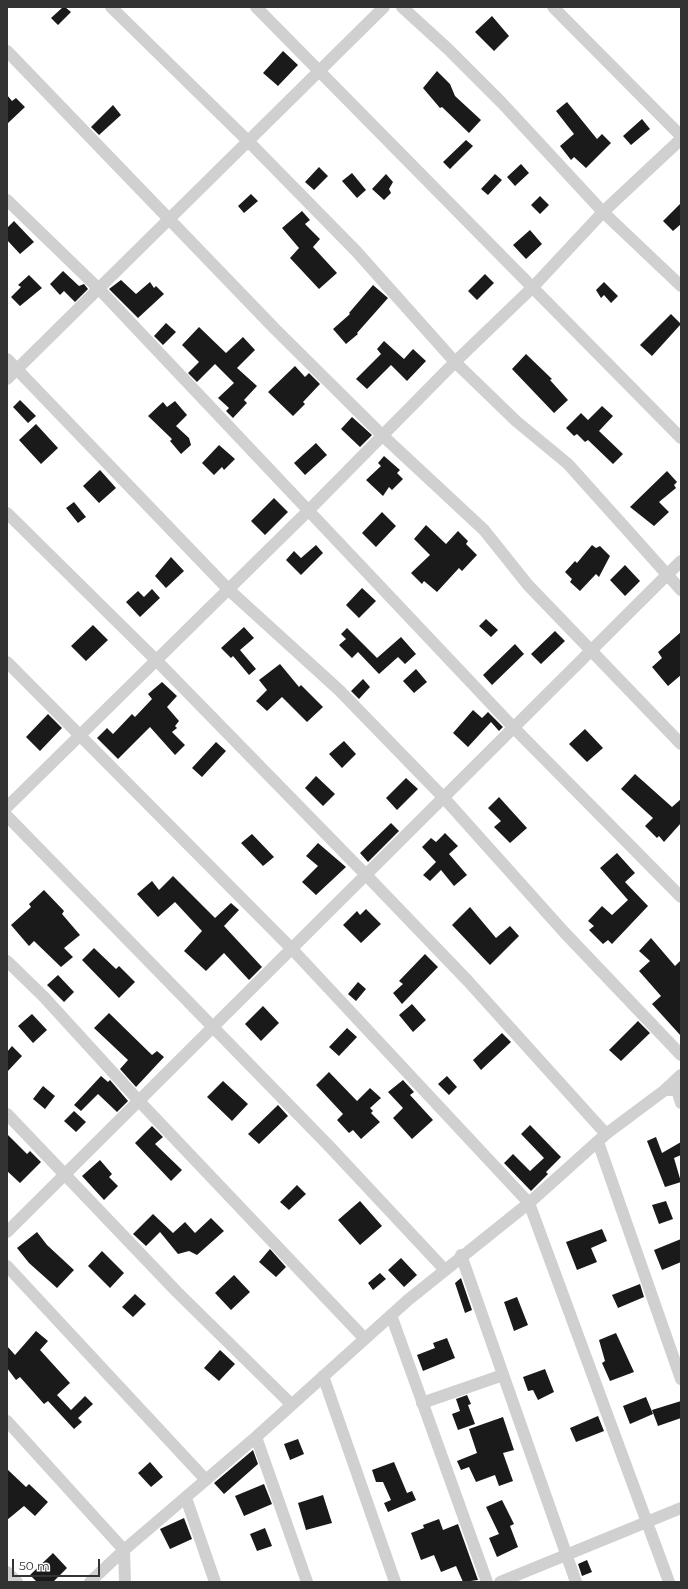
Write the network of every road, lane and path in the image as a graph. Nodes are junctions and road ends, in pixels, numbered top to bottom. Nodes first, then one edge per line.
1 (111, 7) edge
2 (256, 7) edge
3 (384, 7) edge
4 (402, 7) edge
5 (553, 7) edge
6 (7, 51) edge
7 (318, 71) junction
8 (681, 137) edge
9 (248, 141) junction
10 (7, 200) edge
11 (603, 212) junction
12 (169, 220) junction
13 (681, 286) edge
14 (533, 287) junction
15 (99, 289) junction
16 (7, 358) edge
17 (455, 362) junction
18 (16, 369) junction
19 (7, 379) edge
20 (382, 435) junction
21 (681, 438) edge
22 (308, 511) junction
23 (7, 513) edge
24 (681, 561) edge
25 (667, 576) junction
26 (229, 590) junction
27 (681, 590) edge
28 (592, 650) junction
29 (157, 661) junction
30 (7, 662) edge
31 (514, 728) junction
32 (80, 735) junction
33 (681, 744) edge
34 (444, 798) junction
35 (7, 807) edge
36 (7, 816) edge
37 (367, 876) junction
38 (681, 897) edge
39 (292, 949) junction
40 (7, 961) edge
41 (213, 1026) junction
42 (681, 1055) edge
43 (681, 1075) edge
44 (674, 1090) edge
45 (139, 1101) junction
46 (681, 1103) edge
47 (7, 1114) edge
48 (602, 1138) junction
49 (65, 1174) junction
50 (529, 1203) junction
51 (7, 1232) edge
52 (461, 1256) junction
53 (7, 1266) edge
54 (445, 1270) junction
55 (391, 1315) junction
56 (365, 1339) junction
57 (503, 1375) junction
58 (323, 1376) junction
59 (681, 1379) edge
60 (422, 1403) junction
61 (291, 1404) junction
62 (7, 1421) edge
63 (256, 1437) junction
64 (206, 1480) junction
65 (186, 1498) junction
66 (681, 1508) edge
67 (647, 1522) junction
68 (124, 1550) junction
69 (567, 1555) junction
70 (7, 1572) edge
71 (17, 1582) edge
72 (90, 1582) edge
73 (125, 1582) edge
74 (215, 1582) edge
75 (307, 1582) edge
76 (395, 1582) edge
77 (487, 1582) edge
78 (500, 1582) edge
79 (576, 1582) edge
80 (668, 1582) edge

1 - 9 street
2 - 7 street
3 - 7 street
4 - 11 street
5 - 8 street
6 - 12 street
7 - 9 street
7 - 14 street
8 - 11 street
9 - 12 street
9 - 17 street
10 - 15 street
11 - 13 street
11 - 14 street
12 - 15 street
12 - 20 street
14 - 17 street
14 - 21 street
15 - 18 street
15 - 22 street
16 - 18 street
17 - 20 street
17 - 25 street
18 - 19 street
18 - 26 street
20 - 22 street
20 - 28 street
22 - 26 street
22 - 31 street
23 - 29 street
24 - 25 street
25 - 27 street
25 - 28 street
26 - 29 street
26 - 34 street
28 - 31 street
28 - 33 street
29 - 32 street
29 - 37 street
30 - 32 street
31 - 34 street
31 - 38 street
32 - 35 street
32 - 39 street
34 - 37 street
34 - 42 street
36 - 41 street
37 - 39 street
37 - 48 street
39 - 41 street
39 - 50 street
40 - 45 street
41 - 45 street
41 - 54 street
43 - 44 street
44 - 46 street
44 - 48 street
45 - 49 street
45 - 56 street
47 - 49 street
48 - 50 street
48 - 59 street
49 - 51 street
49 - 61 street
50 - 52 street
50 - 67 street
52 - 54 street
52 - 57 street
53 - 64 street
54 - 55 street
55 - 56 street
55 - 60 street
56 - 58 street
57 - 60 street
57 - 69 street
58 - 61 street
58 - 76 street
60 - 77 street
61 - 63 street
62 - 68 street
63 - 64 street
63 - 75 street
64 - 65 street
65 - 68 street
65 - 74 street
66 - 67 street
67 - 69 street
67 - 80 street
68 - 72 street
68 - 73 street
69 - 78 street
69 - 79 street
70 - 71 street

